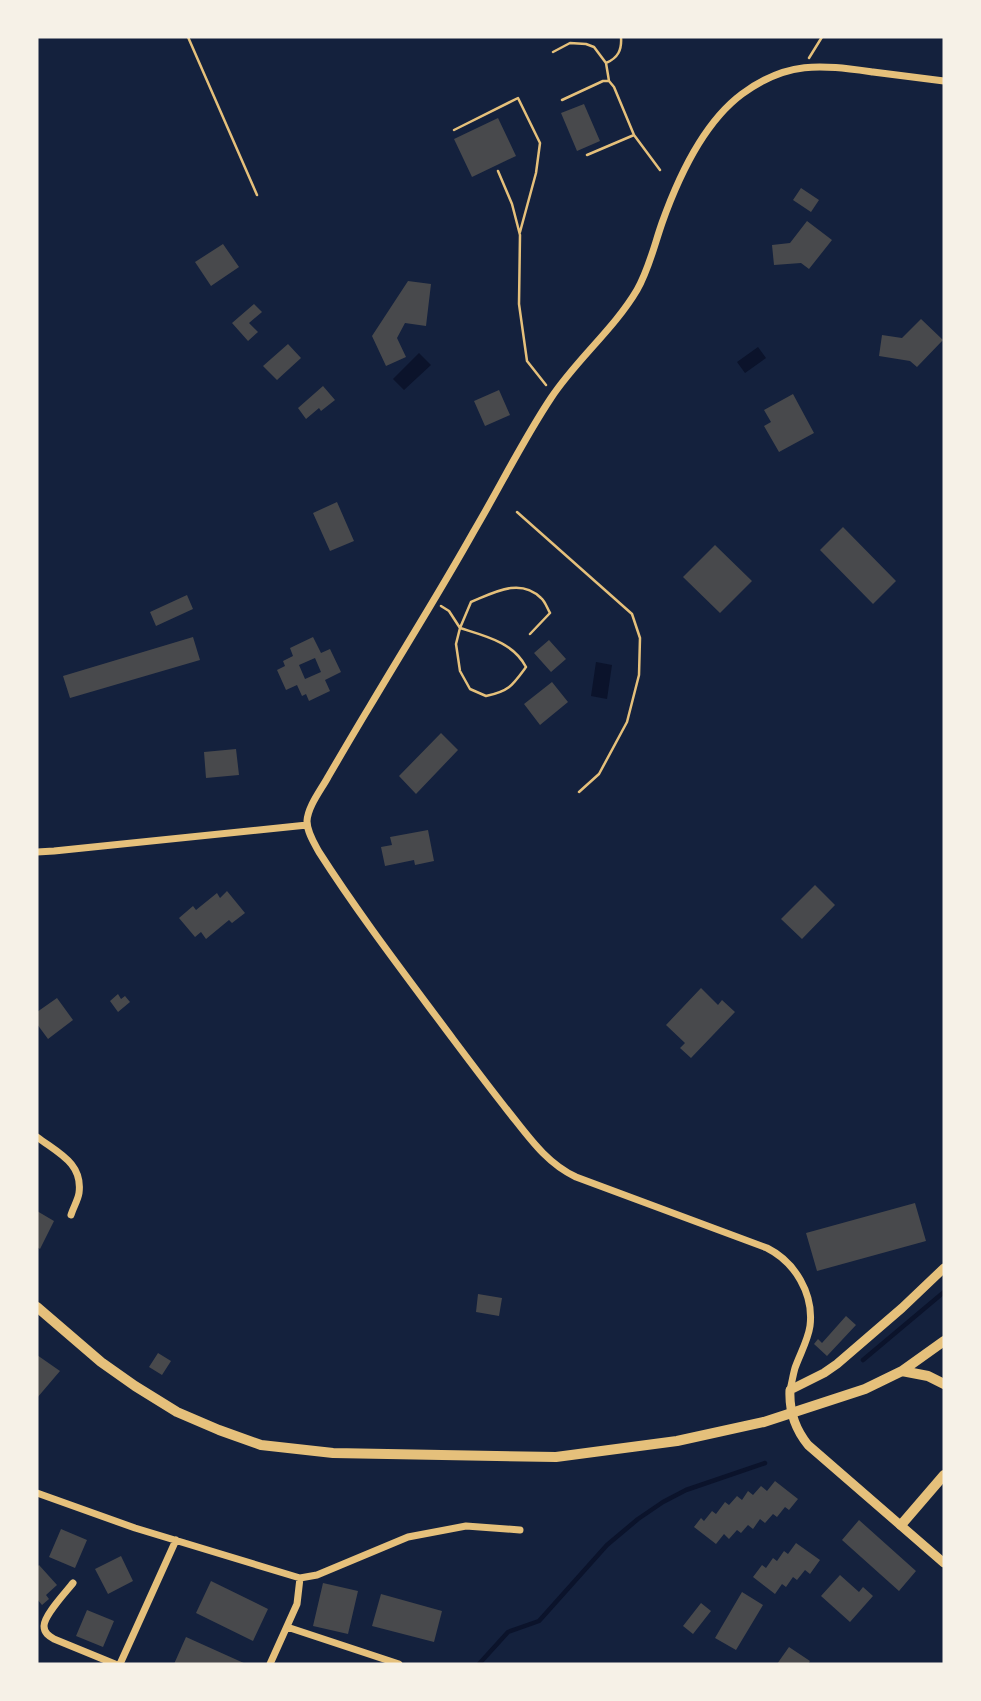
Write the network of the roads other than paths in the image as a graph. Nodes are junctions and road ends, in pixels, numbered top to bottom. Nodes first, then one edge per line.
1 (944, 81) edge
2 (307, 825) junction
3 (37, 852) edge
4 (37, 1138) edge
5 (71, 1215) dead end
6 (944, 1268) edge
7 (37, 1307) edge
8 (944, 1341) edge
9 (902, 1371) junction
10 (944, 1384) edge
11 (790, 1390) junction
12 (944, 1475) edge
13 (37, 1493) edge
14 (901, 1525) junction
15 (520, 1530) dead end
16 (176, 1540) junction
17 (944, 1563) edge
18 (300, 1578) junction
19 (73, 1583) dead end
20 (287, 1627) junction
21 (118, 1664) edge
22 (271, 1664) edge
23 (399, 1664) edge

1 - 2 street
2 - 3 street
2 - 11 street
4 - 5 street
6 - 11 street
7 - 9 main road
8 - 9 main road
9 - 10 main road
11 - 14 street
12 - 14 main road
13 - 16 street
14 - 17 street
15 - 18 street
16 - 18 street
16 - 21 street
18 - 20 street
19 - 21 street
20 - 22 street
20 - 23 street

